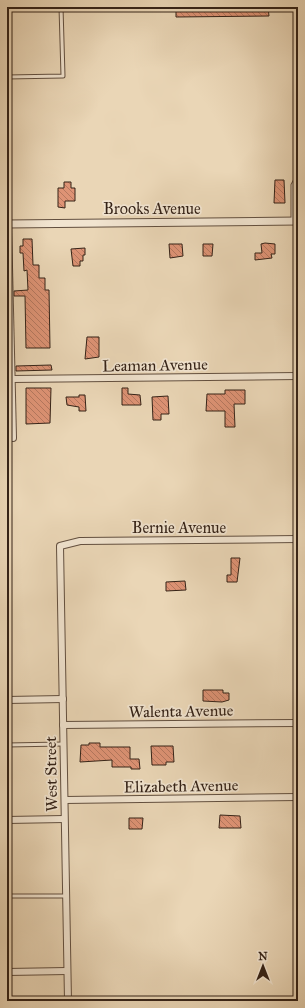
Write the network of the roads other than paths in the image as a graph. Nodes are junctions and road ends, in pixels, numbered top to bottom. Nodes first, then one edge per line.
1 (61, 7) edge
2 (7, 77) edge
3 (298, 176) edge
4 (296, 221) edge
5 (8, 224) edge
6 (298, 376) edge
7 (12, 379) junction
8 (13, 438) dead end
9 (298, 539) edge
10 (60, 546) joint
11 (7, 700) edge
12 (63, 700) junction
13 (298, 723) edge
14 (63, 725) junction
15 (63, 744) junction
16 (7, 745) edge
17 (298, 797) edge
18 (65, 800) junction
19 (64, 819) junction
20 (7, 820) edge
21 (7, 896) edge
22 (66, 896) junction
23 (67, 971) junction
24 (7, 972) edge
25 (68, 1001) edge

1 - 2 lane
3 - 4 lane
4 - 5 street, Brooks Avenue
5 - 7 street
6 - 7 street, Leaman Avenue
7 - 8 street
9 - 10 street, Bernie Avenue
10 - 12 street, West Street
11 - 12 street
12 - 14 street, West Street
13 - 14 street, Walenta Avenue
14 - 15 street, West Street
15 - 16 lane
15 - 18 street, West Street
17 - 18 street, Elizabeth Avenue
18 - 19 street, West Street
19 - 20 street
19 - 22 street, West Street
21 - 22 lane
22 - 23 street, West Street
23 - 24 street
23 - 25 street, West Street

